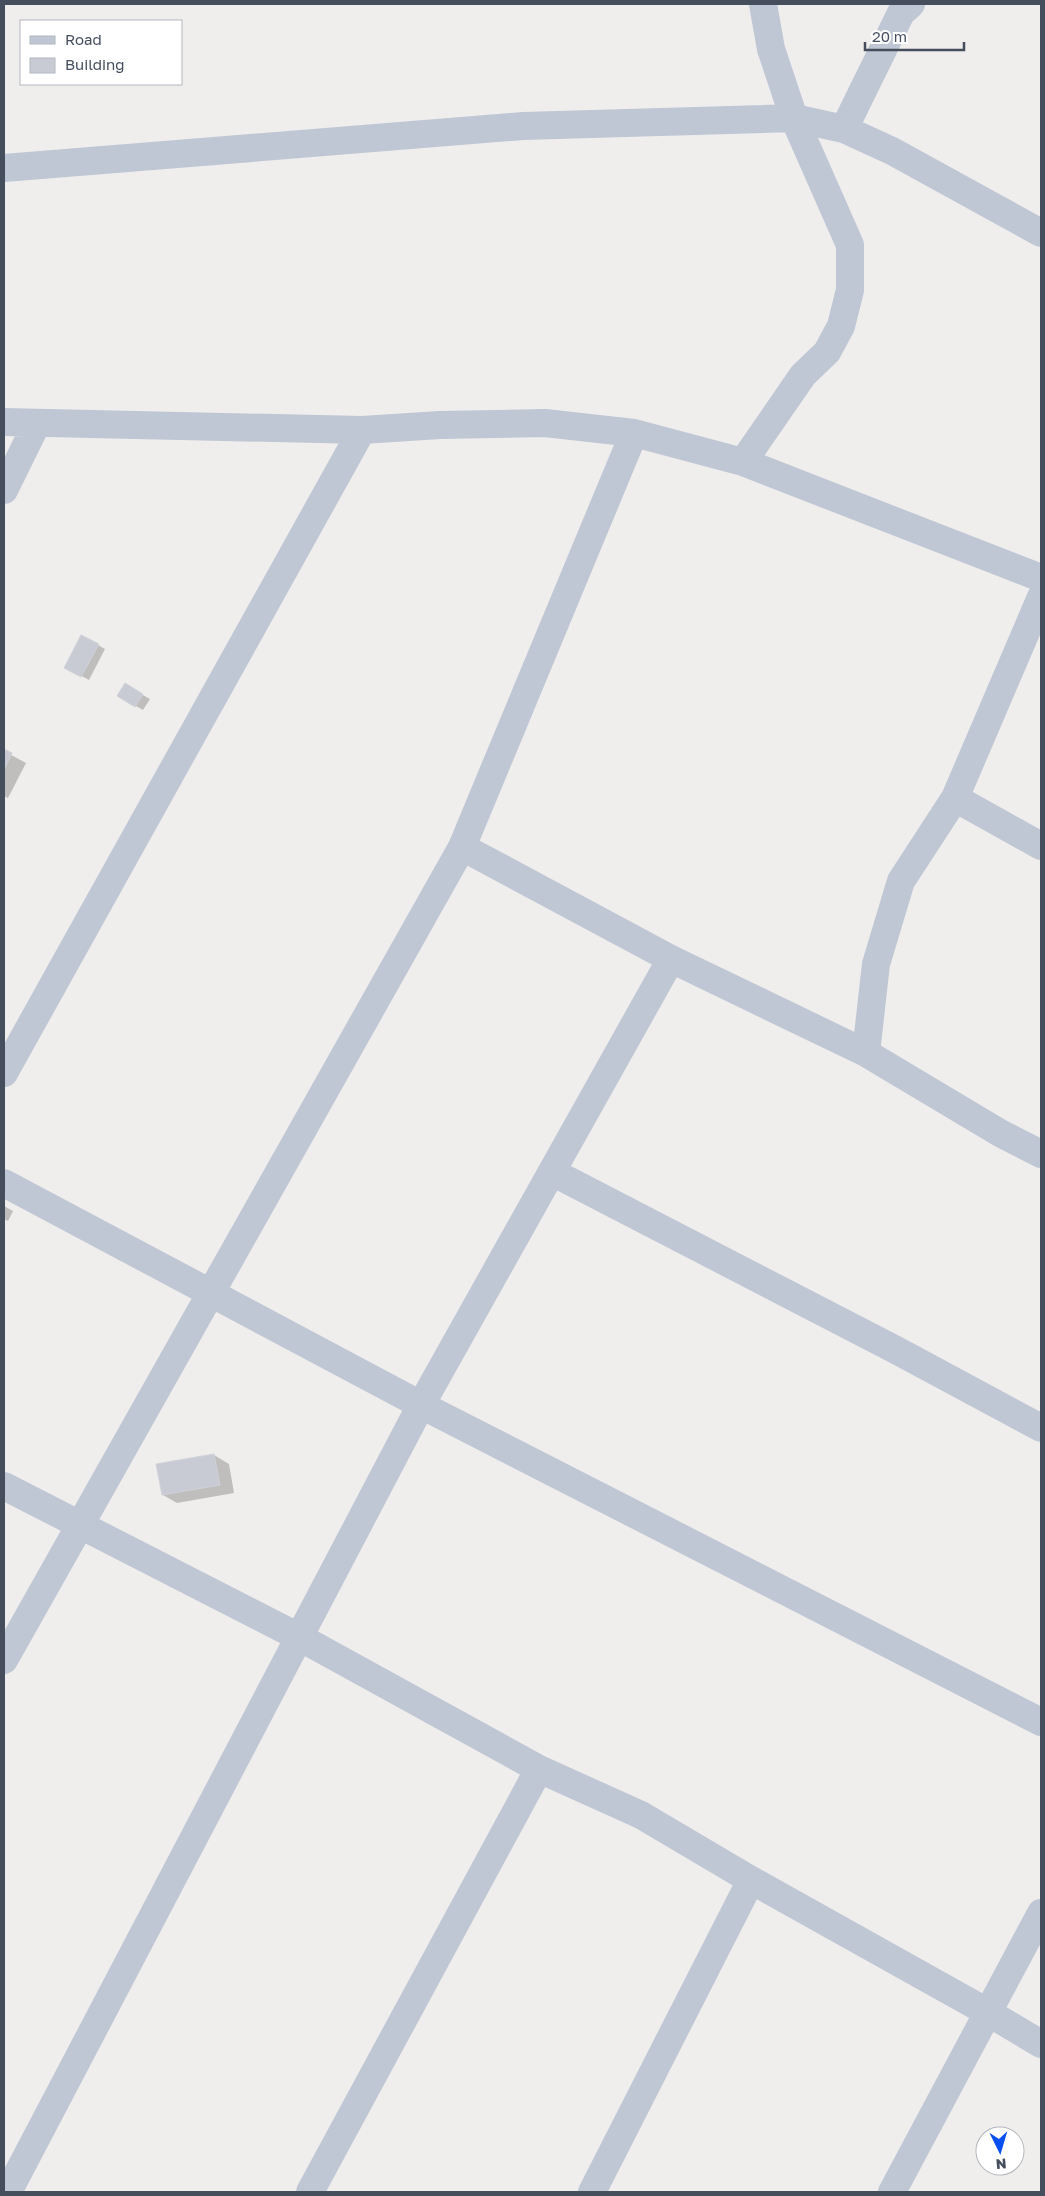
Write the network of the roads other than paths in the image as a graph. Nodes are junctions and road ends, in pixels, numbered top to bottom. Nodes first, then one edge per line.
1 (764, 4) edge
2 (911, 4) edge
3 (794, 118) junction
4 (844, 129) junction
5 (4, 168) edge
6 (1041, 233) edge
7 (4, 422) edge
8 (37, 423) junction
9 (362, 430) junction
10 (634, 433) junction
11 (743, 462) junction
12 (4, 490) edge
13 (1041, 578) edge
14 (1041, 597) edge
15 (955, 798) junction
16 (1041, 846) edge
17 (462, 847) junction
18 (671, 959) junction
19 (866, 1053) junction
20 (4, 1073) edge
21 (1041, 1154) edge
22 (552, 1172) junction
23 (4, 1183) edge
24 (210, 1293) junction
25 (421, 1405) junction
26 (1041, 1428) edge
27 (4, 1486) edge
28 (80, 1524) junction
29 (299, 1637) junction
30 (4, 1660) edge
31 (1041, 1722) edge
32 (539, 1769) junction
33 (751, 1880) junction
34 (1041, 1913) edge
35 (989, 2013) junction
36 (1041, 2044) edge
37 (14, 2186) edge
38 (310, 2192) edge
39 (592, 2192) edge
40 (892, 2192) edge

1 - 3 street
2 - 4 street
3 - 4 street
3 - 5 street
3 - 11 street
4 - 6 street
7 - 8 street
8 - 9 street
8 - 12 street
9 - 10 street
9 - 20 street
10 - 11 street
10 - 17 street
11 - 13 street
14 - 15 street
15 - 16 street
15 - 19 street
17 - 18 street
17 - 24 street
18 - 19 street
18 - 22 street
19 - 21 street
22 - 25 street
22 - 26 street
23 - 24 street
24 - 25 street
24 - 28 street
25 - 29 street
25 - 31 street
27 - 28 street
28 - 29 street
28 - 30 street
29 - 32 street
29 - 37 street
32 - 33 street
32 - 38 street
33 - 35 street
33 - 39 street
34 - 35 street
35 - 36 street
35 - 40 street

